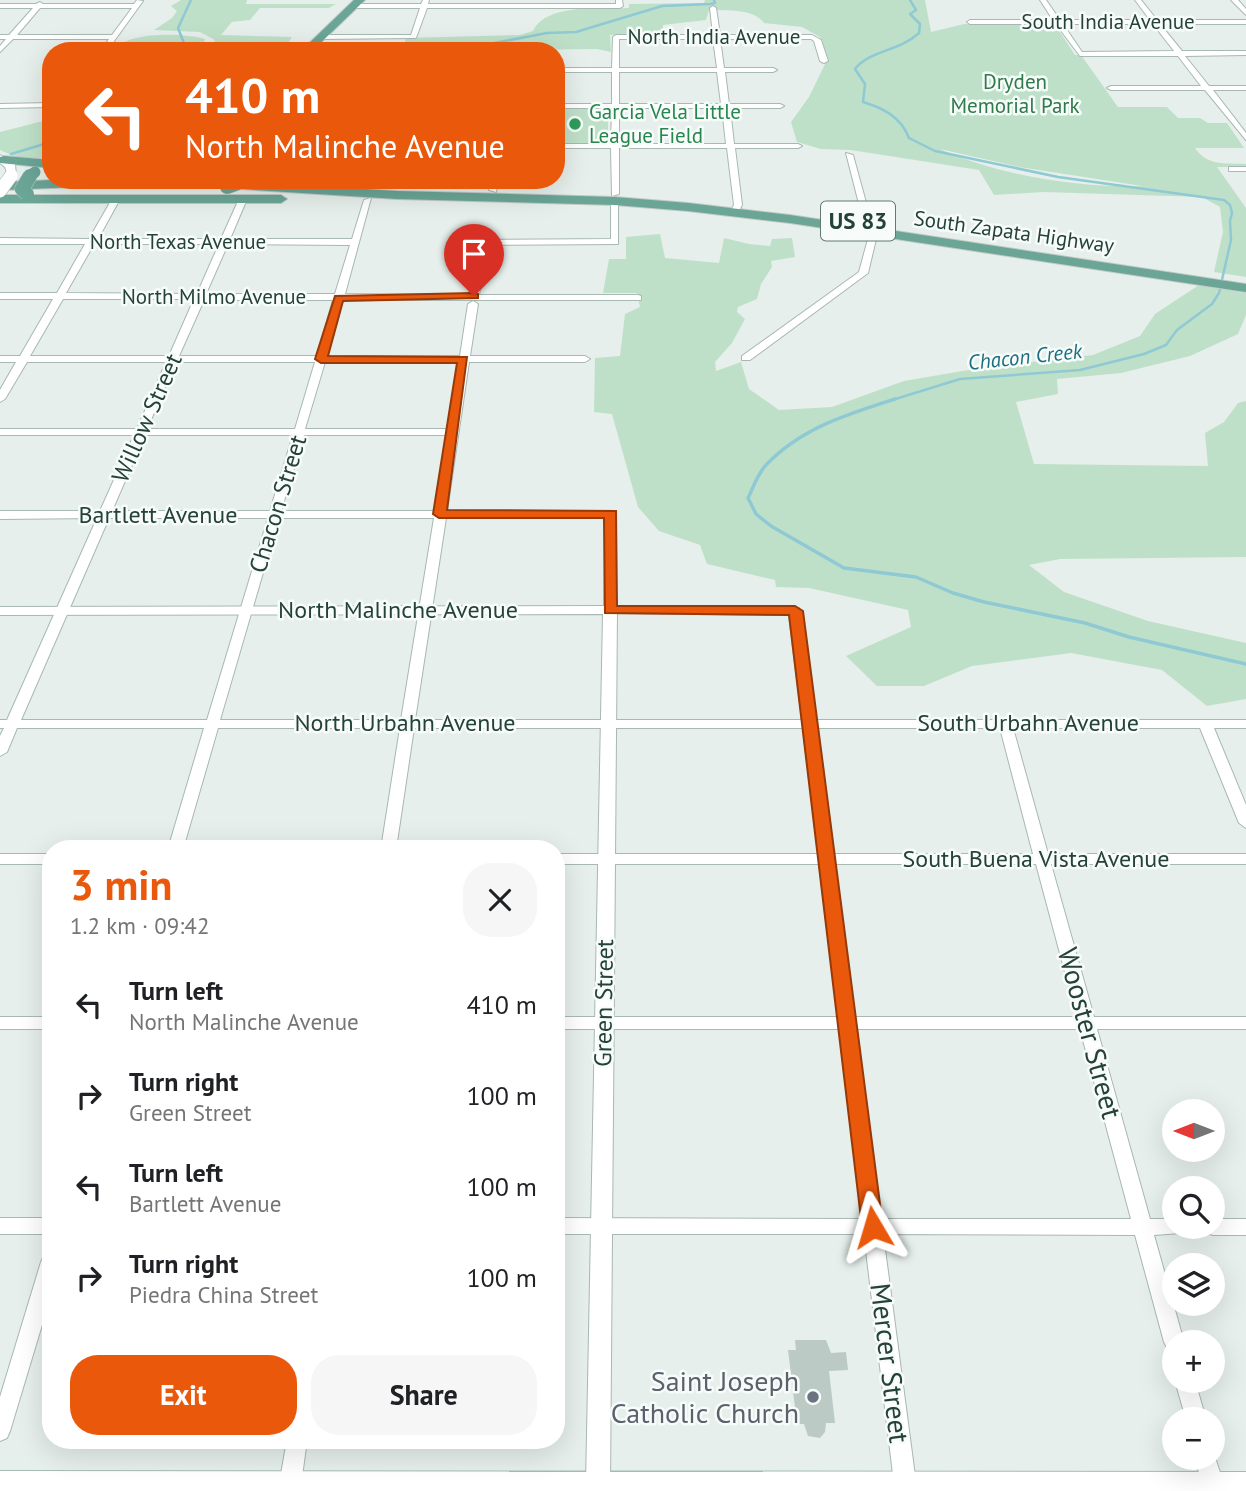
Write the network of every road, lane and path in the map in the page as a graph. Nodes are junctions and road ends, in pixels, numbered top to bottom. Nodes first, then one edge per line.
1 (1043, 0) edge
2 (1138, 0) edge
3 (1234, 0) edge
4 (354, 2) edge
5 (41, 3) edge
6 (138, 3) edge
7 (425, 3) edge
8 (520, 3) edge
9 (620, 3) edge
10 (0, 6) edge
11 (713, 8) dead end
12 (1246, 13) edge
13 (970, 22) dead end
14 (1059, 22) junction
15 (1155, 22) junction
16 (1246, 22) edge
17 (0, 37) edge
18 (12, 37) junction
19 (321, 37) junction
20 (717, 37) junction
21 (306, 42) edge
22 (316, 42) edge
23 (0, 50) edge
24 (1246, 53) edge
25 (1180, 54) junction
26 (824, 61) dead end
27 (565, 70) edge
28 (616, 70) junction
29 (722, 70) junction
30 (773, 70) dead end
31 (1111, 88) dead end
32 (1207, 88) junction
33 (1246, 88) edge
34 (42, 105) edge
35 (0, 106) edge
36 (565, 106) edge
37 (616, 106) junction
38 (726, 106) junction
39 (779, 106) dead end
40 (1242, 127) edge
41 (1246, 138) edge
42 (565, 146) edge
43 (615, 146) junction
44 (731, 146) junction
45 (798, 146) dead end
46 (849, 155) dead end
47 (2, 159) edge
48 (42, 168) edge
49 (1232, 169) dead end
50 (1246, 169) edge
51 (42, 171) edge
52 (42, 171) edge
53 (6, 176) edge
54 (42, 187) edge
55 (239, 189) edge
56 (302, 189) edge
57 (531, 189) edge
58 (0, 190) edge
59 (470, 196) junction
60 (615, 198) junction
61 (0, 199) edge
62 (59, 199) junction
63 (116, 199) junction
64 (368, 200) junction
65 (736, 209) junction
66 (869, 227) junction
67 (0, 242) edge
68 (91, 242) junction
69 (224, 242) junction
70 (356, 242) junction
71 (470, 242) dead end
72 (483, 242) junction
73 (1133, 267) junction
74 (1246, 281) edge
75 (1246, 288) edge
76 (0, 296) edge
77 (60, 296) junction
78 (200, 297) junction
79 (339, 298) junction
80 (638, 298) dead end
81 (473, 300) junction
82 (746, 358) dead end
83 (0, 359) edge
84 (23, 359) junction
85 (172, 359) junction
86 (321, 359) junction
87 (463, 359) junction
88 (585, 359) dead end
89 (0, 399) edge
90 (0, 432) edge
91 (140, 432) junction
92 (300, 432) junction
93 (452, 432) junction
94 (275, 514) junction
95 (439, 514) junction
96 (611, 514) joint
97 (0, 515) edge
98 (104, 515) junction
99 (246, 610) junction
100 (425, 610) junction
101 (610, 610) junction
102 (0, 611) edge
103 (62, 611) junction
104 (795, 611) joint
105 (213, 723) junction
106 (407, 723) junction
107 (1005, 723) junction
108 (6, 724) edge
109 (608, 724) junction
110 (810, 724) junction
111 (1205, 724) junction
112 (1246, 724) edge
113 (0, 752) edge
114 (1246, 823) edge
115 (178, 840) edge
116 (389, 840) edge
117 (1042, 858) junction
118 (0, 859) edge
119 (42, 859) edge
120 (565, 859) edge
121 (606, 859) junction
122 (827, 859) junction
123 (1246, 859) edge
124 (0, 1023) edge
125 (42, 1023) edge
126 (565, 1023) edge
127 (604, 1023) junction
128 (847, 1023) junction
129 (1087, 1023) junction
130 (1246, 1023) edge
131 (0, 1226) edge
132 (42, 1226) edge
133 (565, 1226) edge
134 (602, 1226) junction
135 (1143, 1226) junction
136 (873, 1227) junction
137 (1162, 1227) edge
138 (1225, 1227) edge
139 (1246, 1227) edge
140 (42, 1292) edge
141 (1171, 1330) edge
142 (0, 1431) edge
143 (296, 1449) edge
144 (1209, 1470) edge
145 (0, 1485) edge
146 (1246, 1486) edge
147 (290, 1488) edge
148 (598, 1488) edge
149 (906, 1489) edge
150 (1215, 1489) edge

1 - 14 street
2 - 15 street
3 - 12 street
4 - 7 street
4 - 19 main road
4 - 21 main road
5 - 6 street
5 - 10 street
5 - 18 street
6 - 18 street
7 - 8 street
7 - 19 street
8 - 9 street
11 - 20 street
13 - 14 street, South India Avenue
14 - 15 street, South India Avenue
14 - 25 street
15 - 16 street, South India Avenue
15 - 25 street
17 - 18 street
18 - 23 street
19 - 22 main road
20 - 26 street, North India Avenue
20 - 28 street, North India Avenue
20 - 29 street
24 - 25 street
25 - 32 street
27 - 28 street
28 - 29 street
28 - 37 street
29 - 30 street
29 - 38 street
31 - 32 street
32 - 33 street
32 - 40 street
34 - 35 street
36 - 37 street
37 - 38 street
37 - 43 street
38 - 39 street
38 - 44 street
40 - 41 street
42 - 43 street
43 - 44 street
43 - 60 street
44 - 45 street
44 - 65 street
46 - 66 street
47 - 48 main road
47 - 53 main road
49 - 50 street
51 - 62 main road, bridge
52 - 53 main road
53 - 58 main road, bridge
54 - 58 main road
55 - 58 main road
55 - 63 main road
55 - 64 main road
55 - 69 street, Willow Street
56 - 59 main road, US 83
57 - 60 main road, US 83
59 - 60 main road, US 83
59 - 64 main road
60 - 65 main road, US 83
60 - 72 street
61 - 62 main road
62 - 63 main road
63 - 68 street
64 - 70 street, Chacon Street
65 - 66 main road, South Zapata Highway / US 83
66 - 73 main road, South Zapata Highway / US 83
66 - 82 street
67 - 68 street, North Texas Avenue
68 - 69 street, North Texas Avenue
68 - 77 street
69 - 70 street, North Texas Avenue
69 - 78 street, Willow Street
70 - 79 street, Chacon Street
71 - 72 street
72 - 81 street
73 - 74 main road, South Zapata Highway / US 83
73 - 75 main road, South Zapata Highway / US 83
76 - 77 street, North Milmo Avenue
77 - 78 street, North Milmo Avenue
77 - 84 street
78 - 79 street, North Milmo Avenue
78 - 85 street, Willow Street
79 - 81 street, North Milmo Avenue
79 - 86 street, Chacon Street
80 - 81 street, North Milmo Avenue
81 - 87 street
83 - 84 street
84 - 85 street
84 - 89 street
85 - 86 street
85 - 91 street, Willow Street
86 - 87 street
86 - 92 street, Chacon Street
87 - 88 street
87 - 93 street
90 - 91 street
91 - 92 street
91 - 98 street, Willow Street
92 - 93 street
92 - 94 street, Chacon Street
93 - 95 street
94 - 95 street, Bartlett Avenue
94 - 98 street, Bartlett Avenue
94 - 99 street, Chacon Street
95 - 96 street, Bartlett Avenue
95 - 100 street
96 - 101 street, Green Street
97 - 98 street, Bartlett Avenue
98 - 103 street, Willow Street
99 - 100 street, North Malinche Avenue
99 - 103 street, North Malinche Avenue
99 - 105 street, Chacon Street
100 - 101 street, North Malinche Avenue
100 - 106 street
101 - 104 street, North Malinche Avenue
101 - 109 street, Green Street
102 - 103 street, North Malinche Avenue
103 - 108 street, Willow Street
104 - 110 street, Mercer Street
105 - 106 street, North Urbahn Avenue
105 - 108 street, North Urbahn Avenue
105 - 115 street, Chacon Street
106 - 109 street, North Urbahn Avenue
106 - 116 street
107 - 110 street, South Urbahn Avenue
107 - 111 street, South Urbahn Avenue
107 - 117 street, Wooster Street
108 - 113 street, Willow Street
109 - 110 street, North Urbahn Avenue
109 - 121 street, Green Street
110 - 122 street, Mercer Street
111 - 112 street, South Urbahn Avenue
111 - 114 street
117 - 122 street, South Buena Vista Avenue
117 - 123 street, South Buena Vista Avenue
117 - 129 street, Wooster Street
118 - 119 street
120 - 121 street, South Buena Vista Avenue
121 - 122 street, South Buena Vista Avenue
121 - 127 street, Green Street
122 - 128 street, Mercer Street
124 - 125 street
126 - 127 street
127 - 128 street
127 - 134 street, Green Street
128 - 129 street
128 - 136 street, Mercer Street
129 - 130 street
129 - 135 street, Wooster Street
131 - 132 street
133 - 134 street
134 - 136 street
134 - 148 street, Green Street
135 - 136 street
135 - 137 street
135 - 141 street, Wooster Street
136 - 149 street, Mercer Street
138 - 139 street
140 - 142 street
143 - 147 street
144 - 150 street
145 - 147 main road
146 - 150 main road
147 - 148 main road
148 - 149 main road
149 - 150 main road

